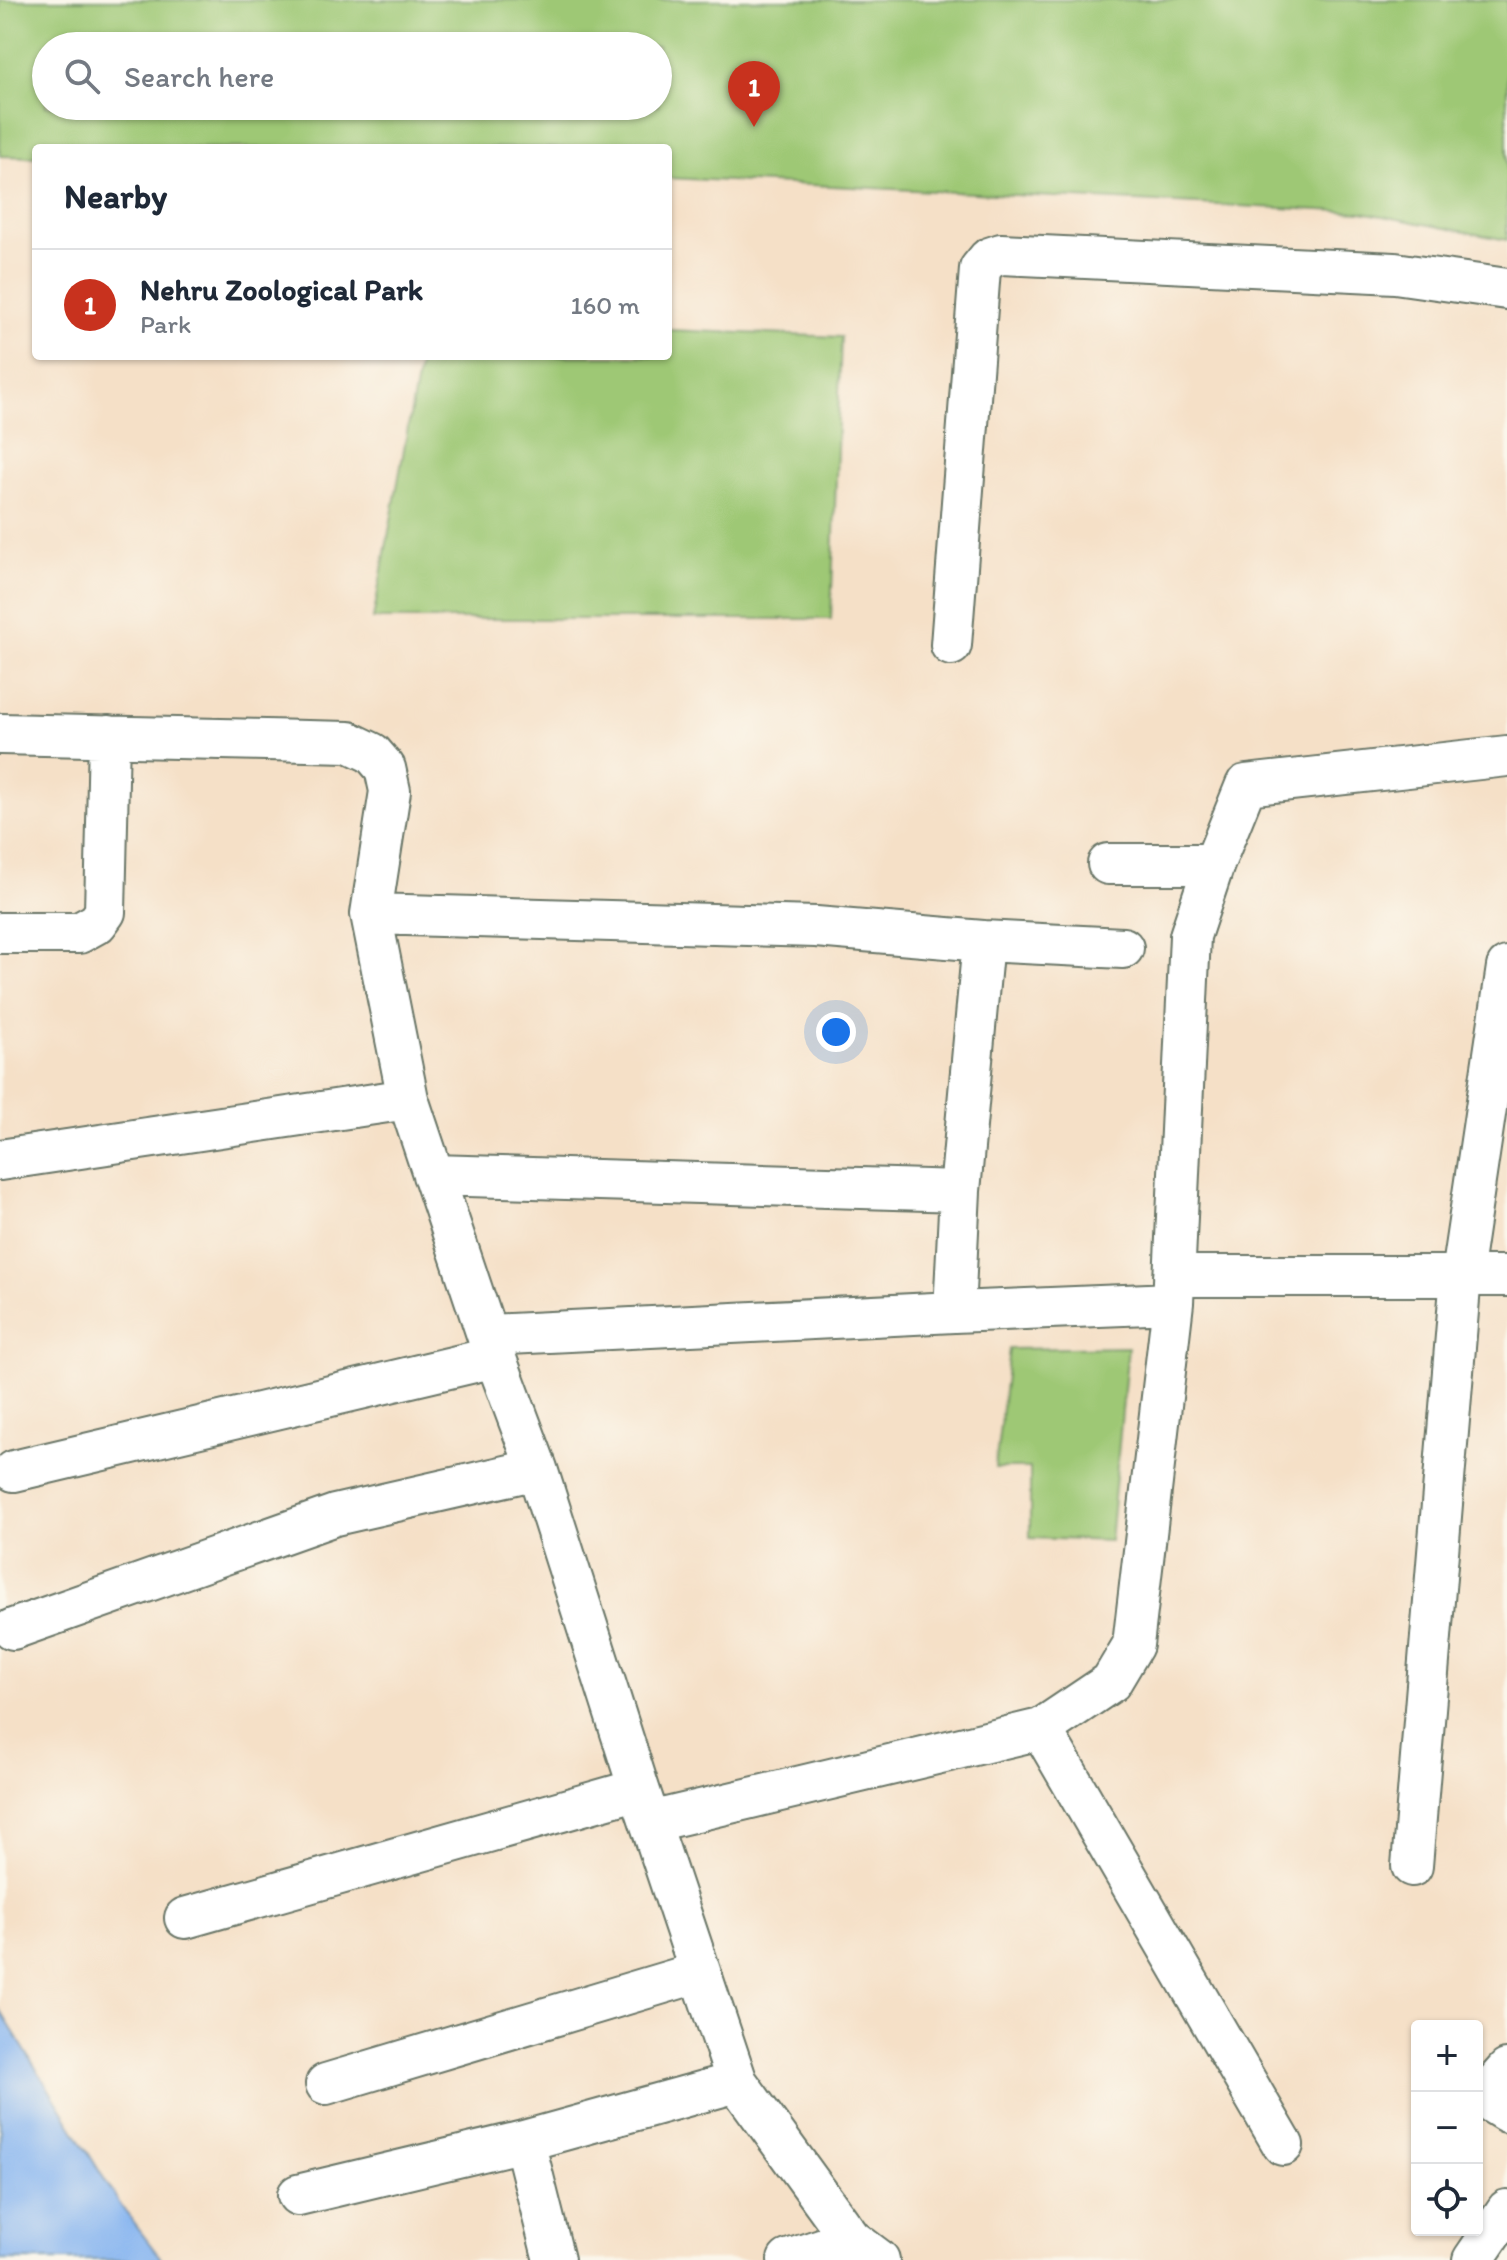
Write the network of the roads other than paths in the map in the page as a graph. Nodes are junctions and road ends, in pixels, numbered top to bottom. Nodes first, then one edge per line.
1 (1507, 289) edge
2 (951, 645) dead end
3 (0, 734) edge
4 (109, 736) junction
5 (1507, 756) edge
6 (1108, 864) dead end
7 (1214, 864) junction
8 (371, 914) junction
9 (0, 933) edge
10 (983, 941) junction
11 (1123, 948) dead end
12 (1507, 967) edge
13 (408, 1099) junction
14 (0, 1160) edge
15 (433, 1175) junction
16 (960, 1191) junction
17 (1461, 1275) junction
18 (1507, 1276) edge
19 (1174, 1289) junction
20 (954, 1312) junction
21 (491, 1346) junction
22 (537, 1469) junction
23 (14, 1471) dead end
24 (13, 1629) dead end
25 (1041, 1729) junction
26 (645, 1805) junction
27 (1412, 1866) dead end
28 (185, 1918) dead end
29 (700, 1972) junction
30 (1507, 2070) edge
31 (737, 2082) junction
32 (326, 2084) dead end
33 (1507, 2112) edge
34 (524, 2141) junction
35 (1283, 2145) dead end
36 (298, 2195) dead end
37 (1507, 2210) edge
38 (865, 2250) edge
39 (554, 2260) edge
40 (788, 2260) edge
41 (1473, 2260) edge

1 - 2 street
3 - 4 street
4 - 8 street
4 - 9 street
5 - 7 street
6 - 7 street
7 - 19 street
8 - 10 street
8 - 13 street
10 - 11 street
10 - 16 street
12 - 17 street
13 - 14 street
13 - 15 street
15 - 16 street
15 - 21 street
16 - 20 street
17 - 18 street
17 - 19 street
17 - 27 street
19 - 20 street
19 - 25 street
20 - 21 street
21 - 22 street
21 - 23 street
22 - 24 street
22 - 26 street
25 - 26 street
25 - 35 street
26 - 28 street
26 - 29 street
29 - 31 street
29 - 32 street
30 - 33 street
31 - 34 street
31 - 38 street
34 - 36 street
34 - 39 street
37 - 41 street
38 - 40 street

